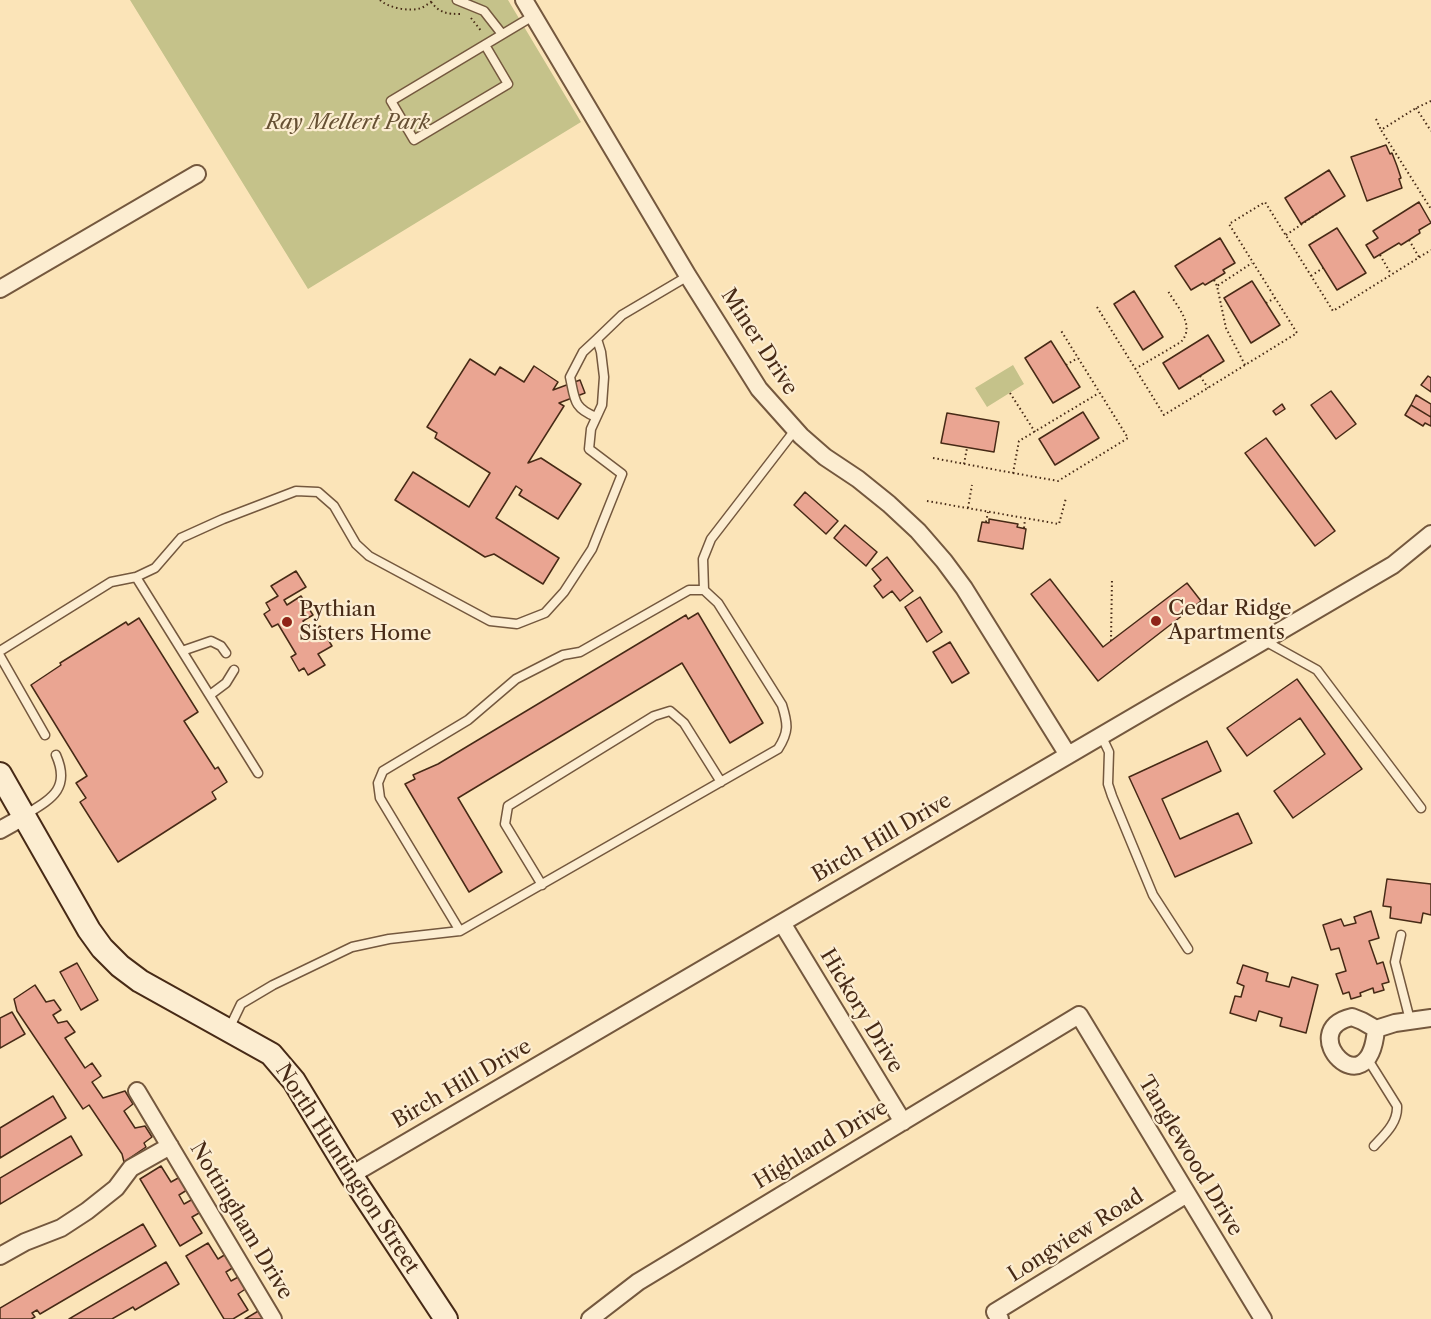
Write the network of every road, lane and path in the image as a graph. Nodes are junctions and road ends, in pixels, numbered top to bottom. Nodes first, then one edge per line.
1 (380, 0) edge
2 (457, 0) edge
3 (524, 0) edge
4 (432, 1) edge
5 (533, 16) junction
6 (502, 34) junction
7 (487, 44) junction
8 (1431, 101) edge
9 (1416, 108) junction
10 (1376, 119) dead end
11 (1381, 130) junction
12 (1431, 130) edge
13 (1402, 164) junction
14 (1397, 166) dead end
15 (197, 174) dead end
16 (1431, 208) edge
17 (1321, 211) dead end
18 (1286, 235) junction
19 (1409, 240) dead end
20 (1431, 250) edge
21 (1380, 255) dead end
22 (1419, 257) junction
23 (1253, 262) junction
24 (1323, 268) dead end
25 (1391, 274) junction
26 (688, 276) junction
27 (1311, 276) junction
28 (1214, 280) dead end
29 (1217, 285) junction
30 (0, 289) edge
31 (1168, 291) dead end
32 (1275, 298) junction
33 (1266, 303) dead end
34 (1097, 308) dead end
35 (1060, 329) dead end
36 (597, 339) junction
37 (1078, 358) junction
38 (1066, 365) dead end
39 (1245, 365) junction
40 (1135, 369) junction
41 (1200, 376) dead end
42 (1208, 388) junction
43 (1010, 393) dead end
44 (1100, 393) junction
45 (596, 417) junction
46 (795, 430) junction
47 (1035, 432) junction
48 (967, 448) dead end
49 (933, 458) dead end
50 (964, 464) junction
51 (1013, 472) junction
52 (972, 485) dead end
53 (1066, 498) dead end
54 (927, 501) dead end
55 (968, 508) junction
56 (988, 512) junction
57 (1025, 518) junction
58 (986, 522) dead end
59 (1024, 528) dead end
60 (1431, 534) edge
61 (136, 577) junction
62 (1112, 578) dead end
63 (704, 590) junction
64 (1262, 640) junction
65 (1111, 641) dead end
66 (0, 651) edge
67 (182, 651) junction
68 (226, 653) dead end
69 (0, 656) edge
70 (234, 670) dead end
71 (210, 695) junction
72 (45, 735) dead end
73 (1101, 735) junction
74 (1068, 754) junction
75 (56, 755) dead end
76 (258, 773) dead end
77 (0, 774) edge
78 (721, 782) junction
79 (1421, 808) dead end
80 (25, 816) junction
81 (0, 830) edge
82 (542, 885) junction
83 (782, 923) junction
84 (460, 931) junction
85 (1401, 935) dead end
86 (1188, 949) dead end
87 (1079, 1015) joint
88 (1431, 1018) edge
89 (1410, 1020) junction
90 (228, 1029) junction
91 (1376, 1029) junction
92 (1367, 1058) junction
93 (137, 1091) dead end
94 (903, 1122) junction
95 (170, 1146) junction
96 (1374, 1146) dead end
97 (351, 1175) junction
98 (1187, 1194) junction
99 (0, 1256) edge
100 (273, 1319) edge
101 (446, 1319) edge
102 (590, 1319) edge
103 (1000, 1319) edge
104 (1263, 1319) edge

1 - 4 path
2 - 6 lane
3 - 5 street, Miner Drive
4 - 7 path
5 - 6 lane
5 - 26 street, Miner Drive
6 - 7 lane
7 - 7 lane
8 - 9 path
9 - 11 path
9 - 12 path
10 - 11 path
11 - 13 path
13 - 14 path
13 - 16 path
15 - 30 street
17 - 18 path
18 - 23 path
18 - 27 path
19 - 22 path
20 - 22 path
21 - 25 path
22 - 25 path
23 - 29 path
23 - 32 path
24 - 27 path
25 - 27 path
26 - 36 lane
26 - 46 street, Miner Drive
28 - 29 path
29 - 39 path
31 - 40 path
32 - 33 path
32 - 39 path
34 - 40 path
35 - 37 path
36 - 45 lane
36 - 45 lane
37 - 38 path
37 - 44 path
39 - 42 path
40 - 42 path
41 - 42 path
43 - 47 path
44 - 47 path
44 - 51 path
45 - 61 lane
46 - 63 lane
46 - 74 street, Miner Drive
47 - 51 path
48 - 50 path
49 - 50 path
50 - 51 path
52 - 55 path
53 - 57 path
54 - 55 path
55 - 56 path
56 - 57 path
56 - 58 path
57 - 59 path
60 - 64 street, Birch Hill Drive
61 - 66 lane
61 - 67 lane
62 - 65 path
63 - 78 lane
63 - 84 lane
64 - 73 street, Birch Hill Drive
64 - 79 lane
67 - 68 lane
67 - 71 lane
69 - 72 lane
70 - 71 lane
71 - 76 lane
73 - 74 street, Birch Hill Drive
73 - 86 lane
74 - 83 street, Birch Hill Drive
75 - 80 lane
77 - 80 street, North Huntington Street
78 - 82 lane
78 - 82 lane
80 - 81 street
80 - 90 street, North Huntington Street
82 - 84 lane
83 - 94 street, Hickory Drive
83 - 97 street, Birch Hill Drive
84 - 90 lane
85 - 89 lane
87 - 94 street, Highland Drive
87 - 98 street, Tanglewood Drive
88 - 89 street
89 - 91 street
90 - 97 street, North Huntington Street
91 - 92 street
91 - 92 street
92 - 96 lane
93 - 95 street, Nottingham Drive
94 - 102 street, Highland Drive
95 - 99 street, Nottingham Drive
95 - 100 street, Nottingham Drive
97 - 101 street, North Huntington Street
98 - 103 street, Longview Road
98 - 104 street, Tanglewood Drive

